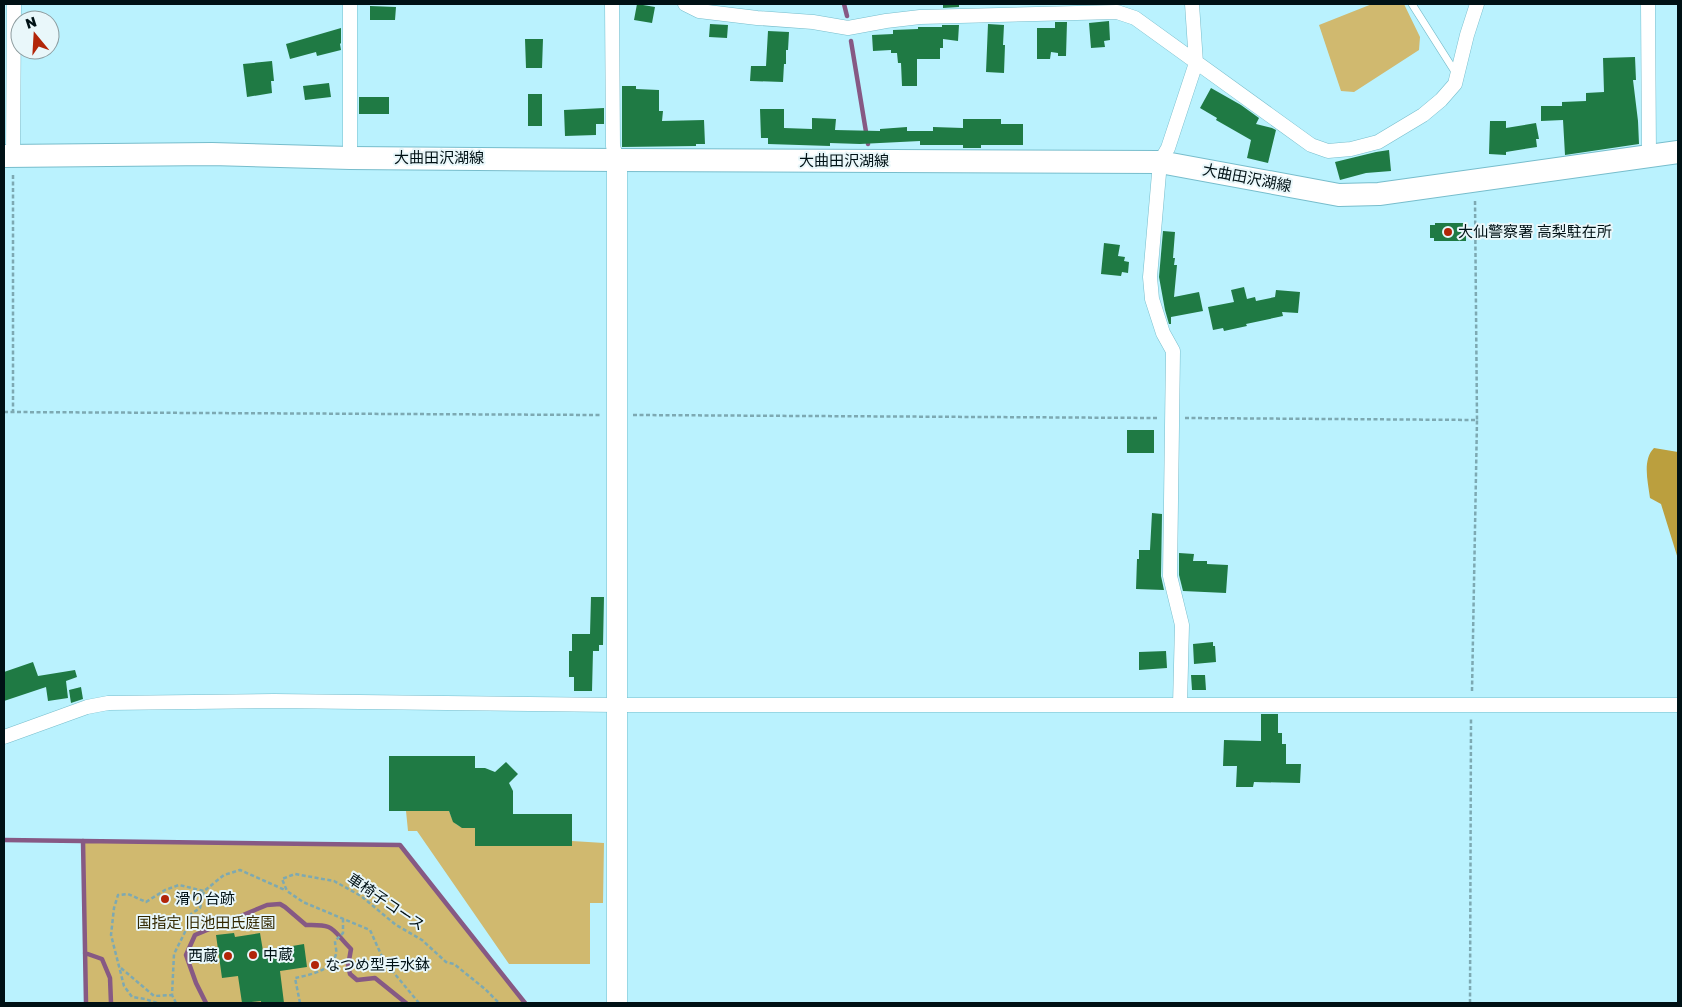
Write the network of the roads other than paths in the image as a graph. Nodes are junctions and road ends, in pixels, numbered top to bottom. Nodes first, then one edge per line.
1 (14, 4) edge
2 (350, 4) edge
3 (612, 4) edge
4 (685, 4) edge
5 (1192, 4) edge
6 (1412, 4) edge
7 (1477, 4) edge
8 (1648, 4) edge
9 (1196, 62) junction
10 (1457, 75) junction
11 (1678, 152) edge
12 (8, 156) edge
13 (1649, 156) junction
14 (350, 158) junction
15 (617, 160) junction
16 (1160, 162) junction
17 (616, 705) junction
18 (1180, 705) junction
19 (1678, 705) edge
20 (4, 737) edge
21 (617, 1003) edge

1 - 12 street
2 - 14 street
3 - 15 street
4 - 9 street
5 - 9 street
6 - 10 lane
7 - 10 street
8 - 13 street
9 - 10 street
9 - 16 street
11 - 13 main road, 大曲田沢湖線
12 - 14 main road, 大曲田沢湖線
13 - 16 main road, 大曲田沢湖線
14 - 15 main road, 大曲田沢湖線
15 - 16 main road, 大曲田沢湖線
15 - 17 street
16 - 18 street
17 - 18 street
17 - 20 street
17 - 21 street
18 - 19 street

